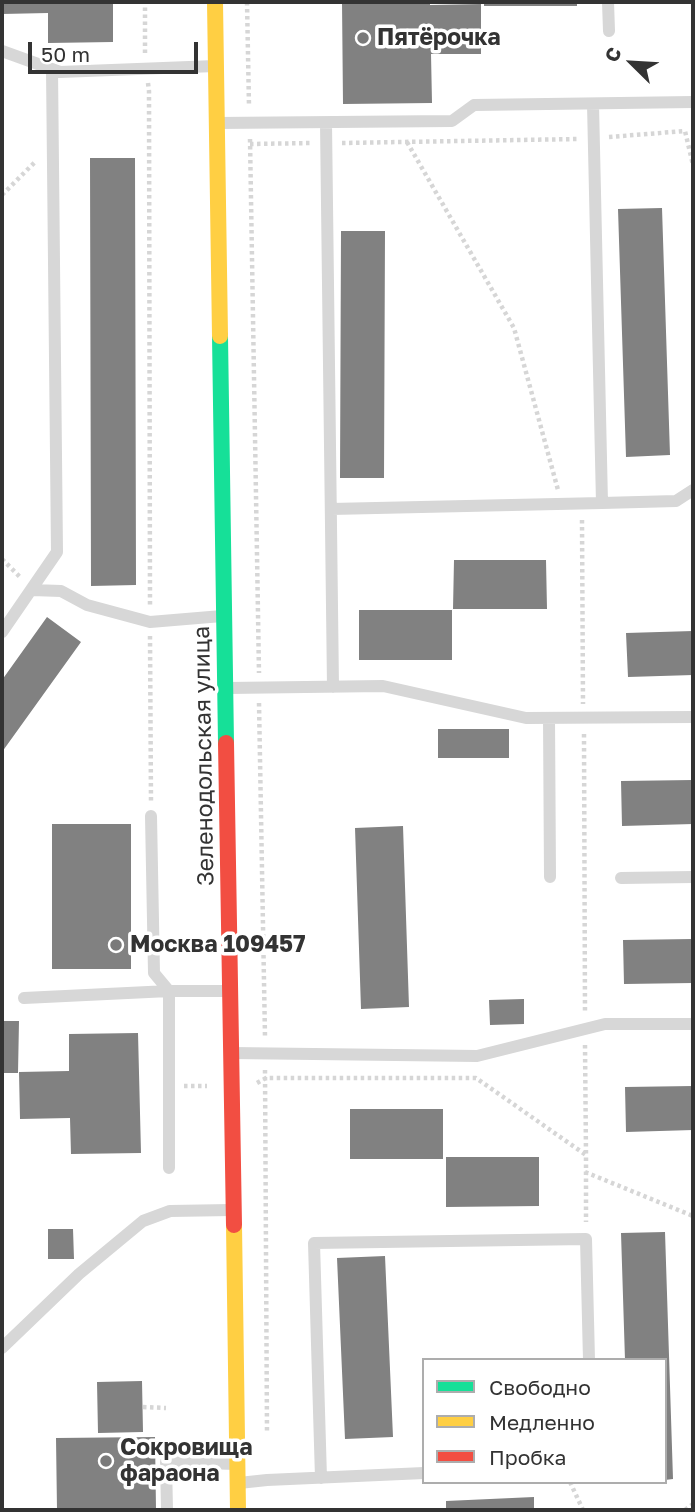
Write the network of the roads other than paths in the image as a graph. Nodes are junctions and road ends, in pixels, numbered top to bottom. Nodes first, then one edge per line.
1 (215, 2) edge
2 (608, 2) edge
3 (609, 31) dead end
4 (2, 51) edge
5 (216, 66) junction
6 (52, 69) junction
7 (693, 103) edge
8 (593, 104) junction
9 (326, 122) junction
10 (217, 123) junction
11 (693, 490) edge
12 (602, 503) junction
13 (331, 509) junction
14 (32, 590) junction
15 (224, 616) junction
16 (2, 632) edge
17 (333, 687) junction
18 (226, 688) junction
19 (693, 717) edge
20 (549, 718) junction
21 (151, 816) road end
22 (550, 877) dead end
23 (693, 877) edge
24 (621, 878) dead end
25 (230, 991) junction
26 (169, 992) junction
27 (24, 998) dead end
28 (693, 1024) edge
29 (231, 1053) junction
30 (169, 1168) dead end
31 (233, 1210) junction
32 (2, 1348) edge
33 (589, 1358) edge
34 (237, 1464) junction
35 (422, 1473) edge
36 (321, 1478) junction
37 (238, 1483) junction
38 (167, 1510) edge
39 (238, 1510) edge

1 - 5 street, Зеленодольская улица
2 - 3 lane
4 - 6 lane
5 - 6 lane
5 - 10 street, Зеленодольская улица
6 - 14 lane
7 - 8 lane
8 - 9 lane
8 - 12 lane
9 - 10 lane
9 - 13 lane
10 - 15 street, Зеленодольская улица
11 - 12 lane
12 - 13 lane
13 - 17 lane
14 - 15 lane
14 - 16 lane
15 - 18 street, Зеленодольская улица
17 - 18 lane
17 - 20 lane
18 - 25 street, Зеленодольская улица
19 - 20 lane
20 - 22 lane
21 - 26 lane
23 - 24 lane
25 - 26 lane
25 - 29 street, Зеленодольская улица
26 - 27 lane
26 - 30 lane
28 - 29 lane
29 - 31 street, Зеленодольская улица
31 - 32 lane
31 - 34 street, Зеленодольская улица
33 - 36 lane
34 - 37 street, Зеленодольская улица
34 - 38 lane
35 - 36 lane
36 - 37 lane
37 - 39 street, Зеленодольская улица

